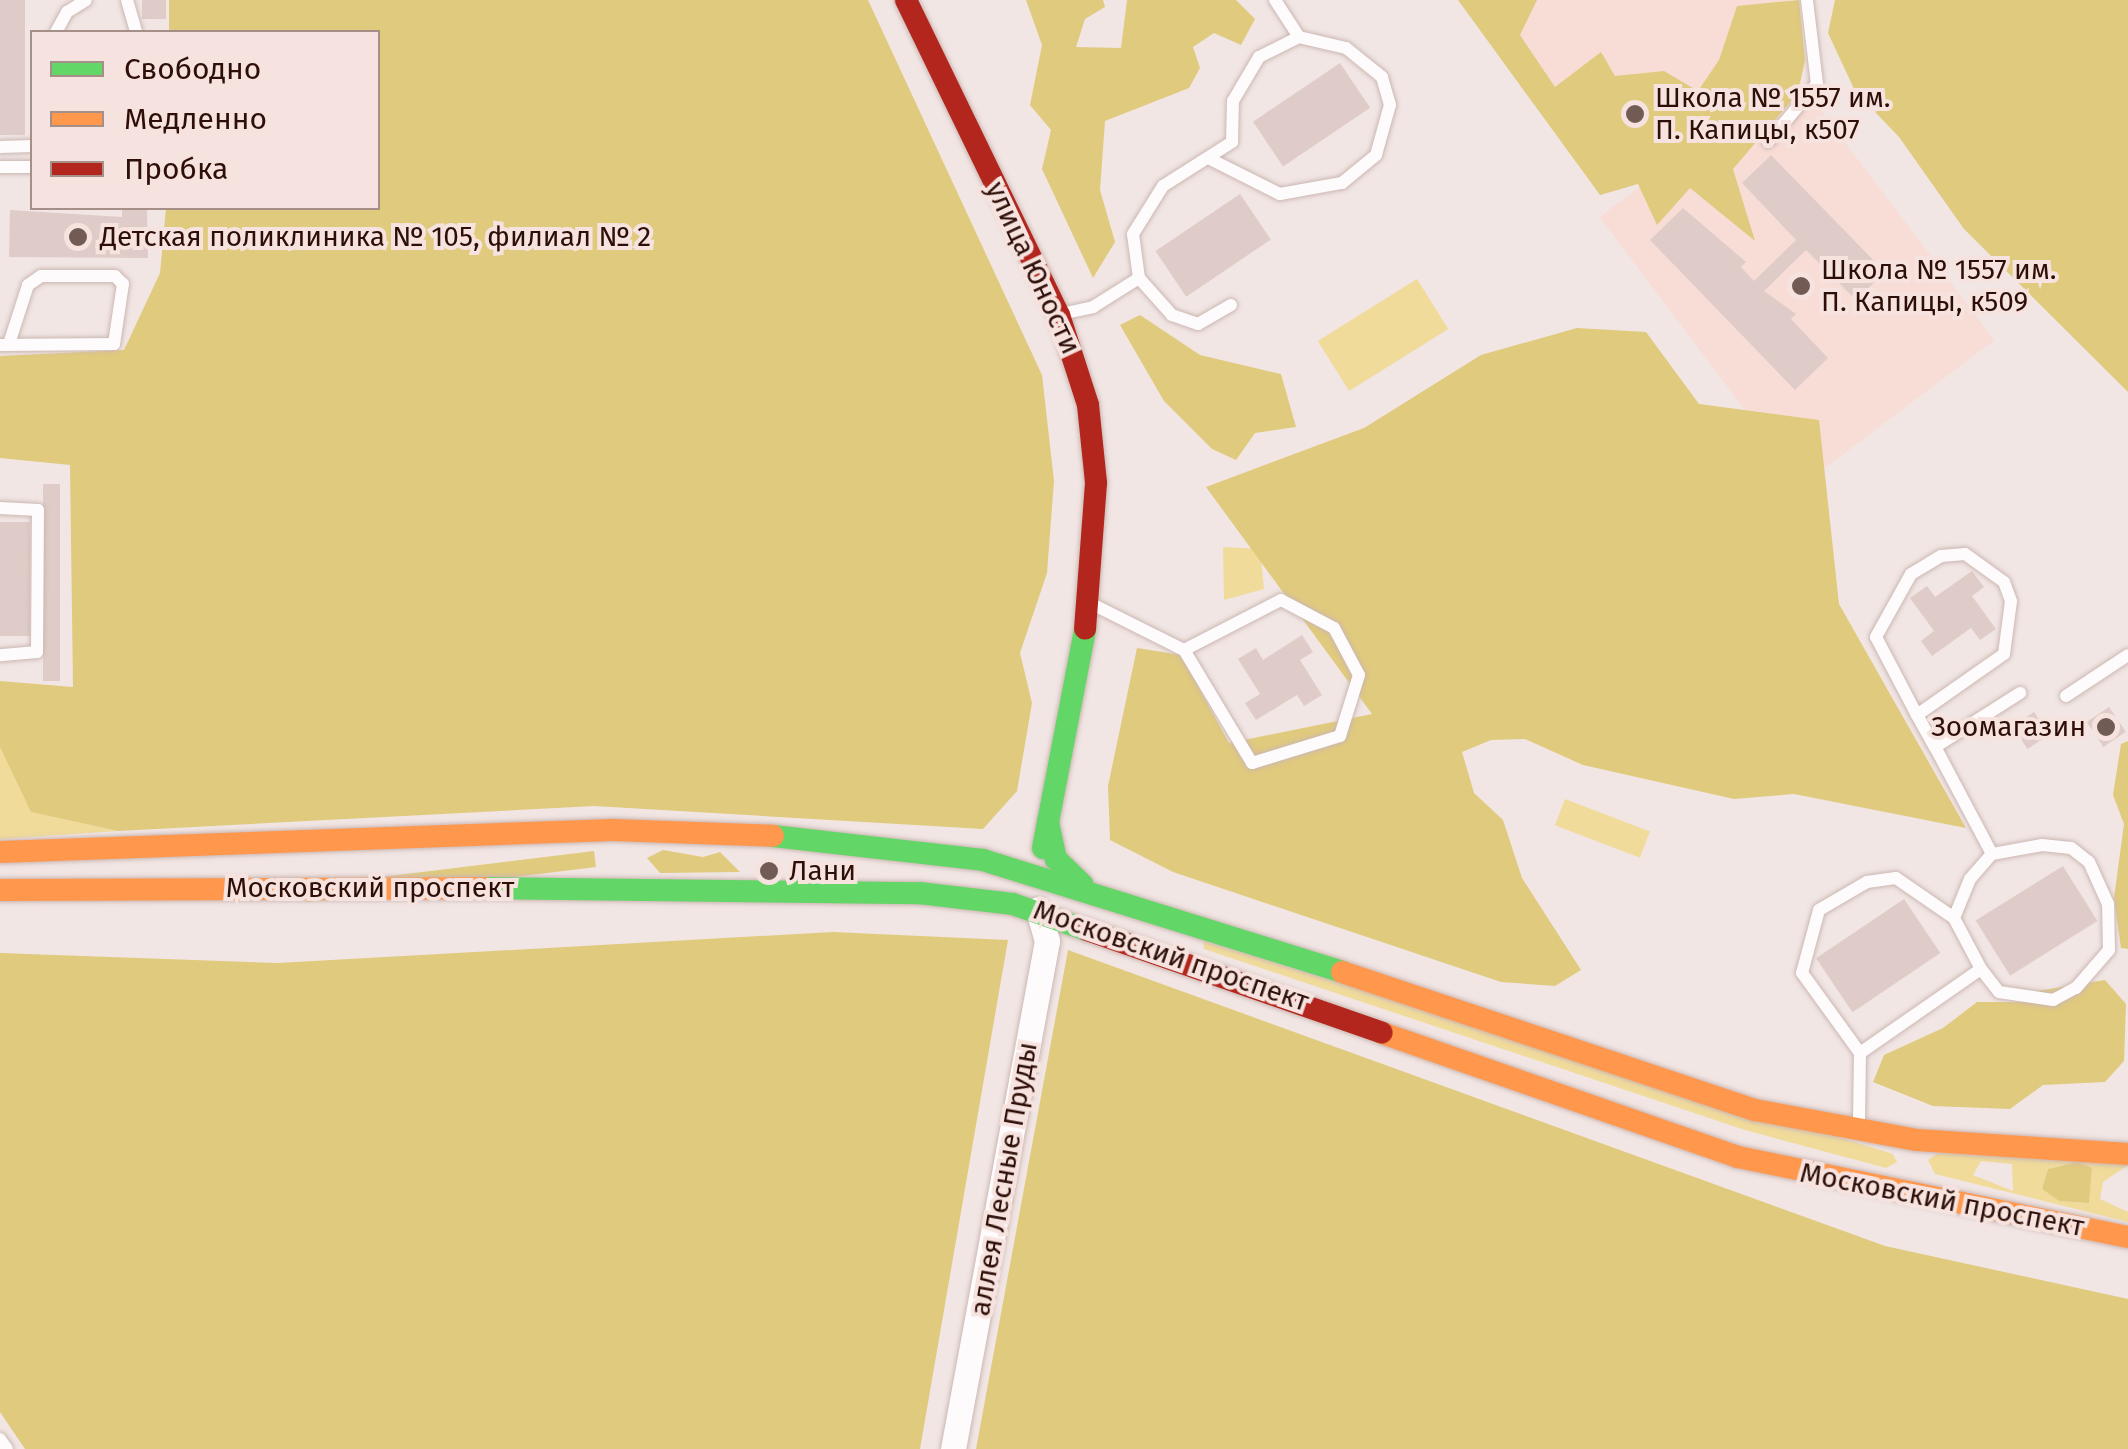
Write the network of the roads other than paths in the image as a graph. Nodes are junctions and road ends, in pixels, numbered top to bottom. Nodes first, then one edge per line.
1 (86, 0) edge
2 (127, 0) edge
3 (906, 0) edge
4 (1276, 0) edge
5 (1807, 0) edge
6 (57, 30) edge
7 (135, 30) edge
8 (1299, 36) junction
9 (1768, 142) dead end
10 (0, 146) edge
11 (30, 146) edge
12 (1212, 160) junction
13 (0, 167) edge
14 (30, 167) edge
15 (1139, 278) junction
16 (1231, 304) dead end
17 (1059, 315) junction
18 (5, 344) edge
19 (0, 508) edge
20 (1090, 603) junction
21 (1184, 650) junction
22 (0, 655) edge
23 (2128, 655) edge
24 (2020, 693) dead end
25 (2066, 696) dead end
26 (1921, 724) junction
27 (1935, 747) junction
28 (1048, 822) junction
29 (613, 830) junction
30 (811, 838) junction
31 (0, 852) edge
32 (1992, 854) junction
33 (993, 862) junction
34 (1039, 872) junction
35 (1083, 885) junction
36 (617, 888) junction
37 (0, 890) edge
38 (800, 891) junction
39 (1038, 909) junction
40 (1954, 918) junction
41 (1194, 922) junction
42 (1182, 958) junction
43 (1981, 969) junction
44 (1860, 1053) junction
45 (1857, 1131) junction
46 (1916, 1140) junction
47 (2128, 1154) edge
48 (1907, 1196) junction
49 (2128, 1237) edge
50 (0, 1439) edge
51 (7, 1449) edge
52 (953, 1449) edge

1 - 6 lane
2 - 7 lane
3 - 17 main road, улица Юности
4 - 8 lane
5 - 9 lane
8 - 12 lane
8 - 12 lane
10 - 11 lane
12 - 15 lane
13 - 14 lane
15 - 16 lane
15 - 17 lane
17 - 20 main road, улица Юности
18 - 18 lane
19 - 22 lane
20 - 21 lane
20 - 28 main road, улица Юности
21 - 21 lane
23 - 25 lane
24 - 27 lane
26 - 26 lane
26 - 27 lane
27 - 32 lane
28 - 33 main road
28 - 34 main road, улица Юности
28 - 35 main road
29 - 30 main road, Московский проспект
29 - 31 main road, Московский проспект
29 - 36 main road
30 - 33 main road, Московский проспект
30 - 38 main road
32 - 40 lane
32 - 43 lane
33 - 34 main road, Московский проспект
34 - 35 main road, Московский проспект
34 - 39 main road, улица Юности
35 - 41 main road, Московский проспект
36 - 37 main road, Московский проспект
36 - 38 main road, Московский проспект
38 - 39 main road, Московский проспект
39 - 42 main road, Московский проспект
39 - 52 street, аллея Лесные Пруды
40 - 43 lane
40 - 44 lane
41 - 42 main road
41 - 45 main road, Московский проспект
42 - 48 main road, Московский проспект
43 - 44 lane
44 - 45 lane
45 - 46 main road, Московский проспект
46 - 47 main road, Московский проспект
46 - 48 main road
48 - 49 main road, Московский проспект
50 - 51 lane

